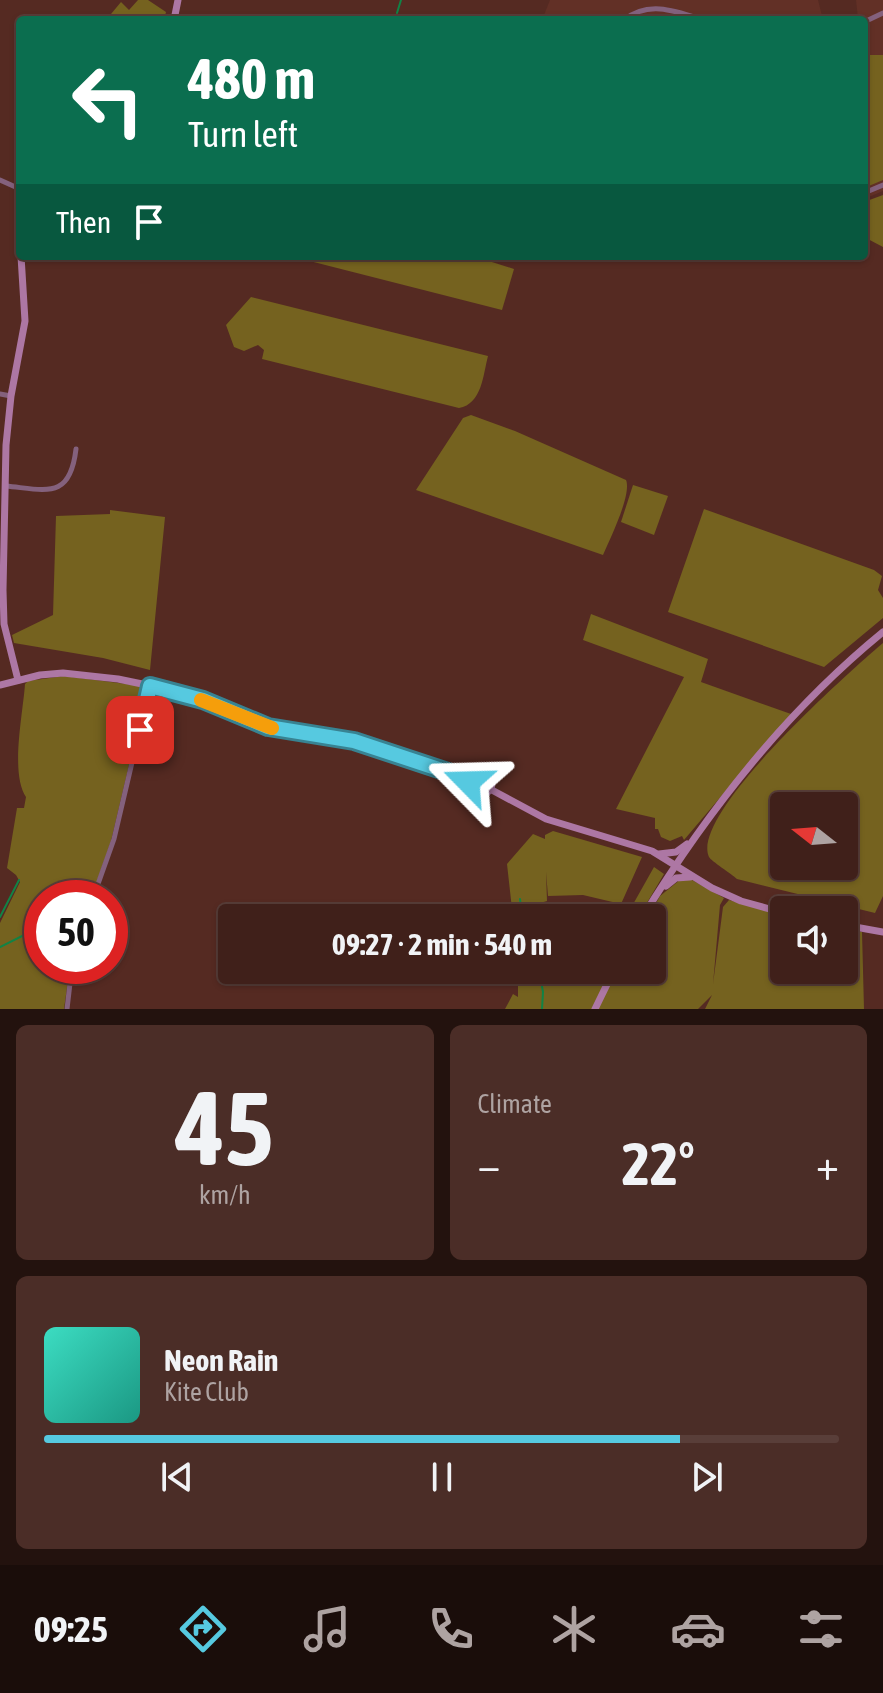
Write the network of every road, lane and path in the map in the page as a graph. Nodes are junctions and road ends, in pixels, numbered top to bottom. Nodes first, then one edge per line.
1 (630, 16) edge
2 (690, 16) edge
3 (21, 260) edge
4 (0, 394) edge
5 (11, 396) junction
6 (76, 449) dead end
7 (6, 486) junction
8 (2, 545) edge
9 (1, 608) edge
10 (883, 632) edge
11 (12, 658) junction
12 (29, 677) junction
13 (18, 680) junction
14 (0, 685) edge
15 (150, 686) junction
16 (469, 779) junction
17 (490, 789) junction
18 (692, 840) junction
19 (658, 853) junction
20 (675, 864) junction
21 (99, 880) edge
22 (699, 881) junction
23 (657, 894) junction
24 (651, 904) edge
25 (770, 909) edge
26 (858, 928) edge
27 (883, 932) edge
28 (70, 984) edge
29 (607, 984) edge
30 (67, 1009) edge
31 (595, 1009) edge

1 - 2 street
3 - 5 main road
4 - 5 street
5 - 7 main road
6 - 7 street
7 - 8 main road
8 - 9 main road
9 - 11 main road
10 - 18 main road
11 - 12 main road
11 - 13 main road
12 - 13 main road
12 - 15 main road
13 - 14 main road
15 - 16 main road
15 - 21 street
16 - 17 main road
16 - 17 main road
17 - 19 main road
18 - 19 main road
18 - 20 main road
19 - 20 main road
20 - 22 main road
20 - 23 main road
22 - 23 main road
22 - 25 main road
23 - 24 main road
26 - 27 main road
28 - 30 street
29 - 31 main road

